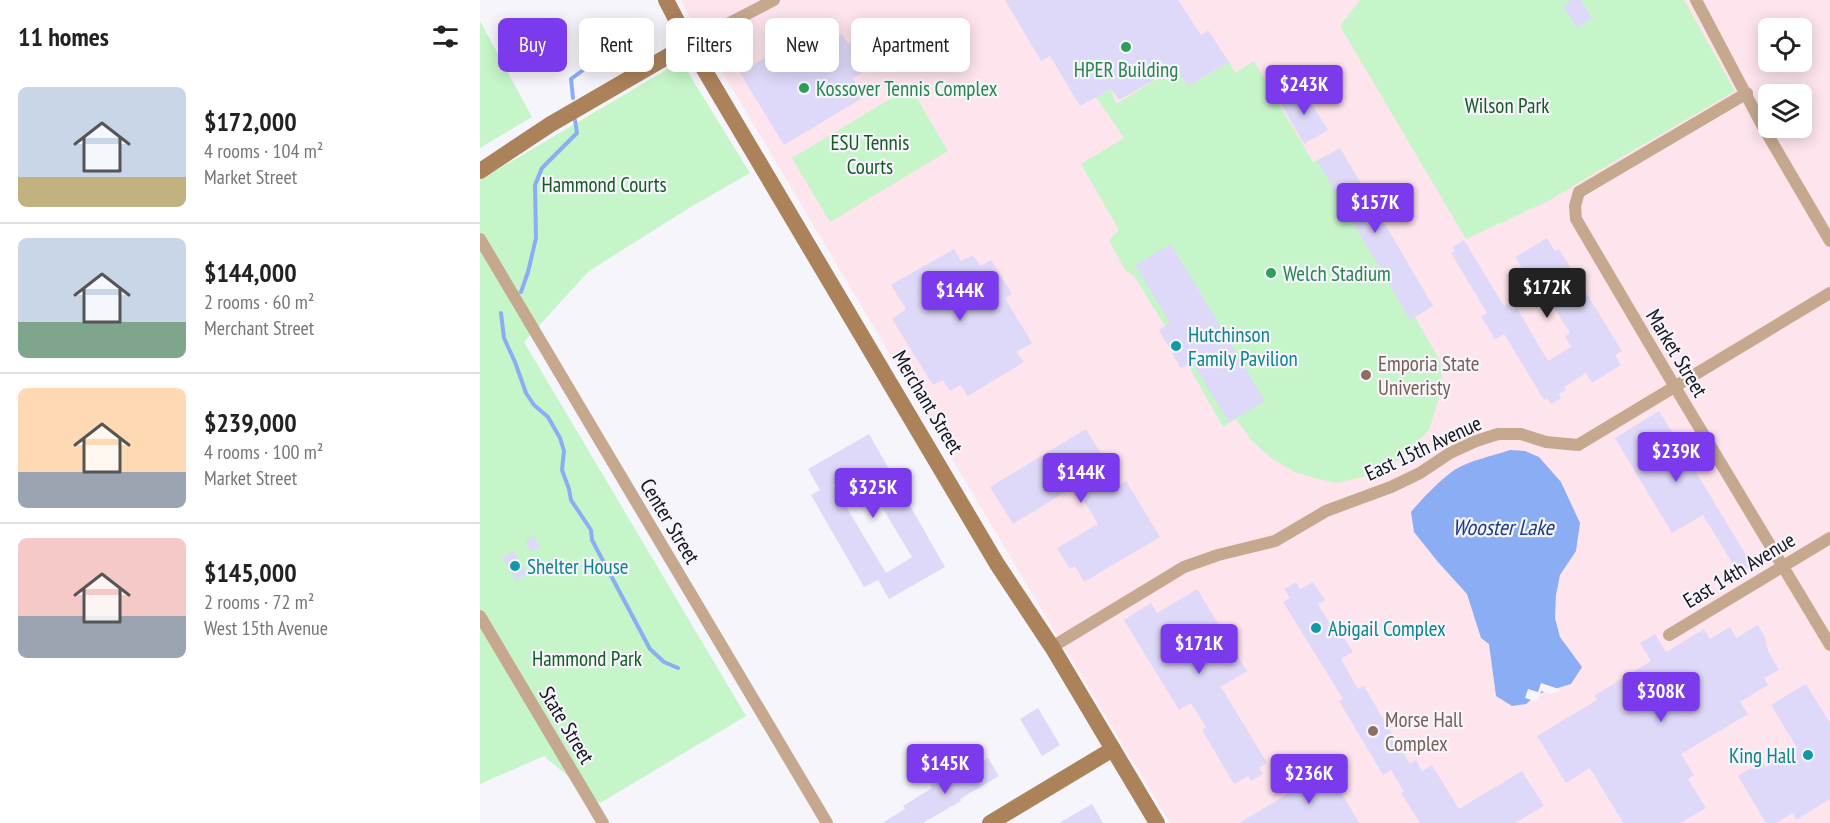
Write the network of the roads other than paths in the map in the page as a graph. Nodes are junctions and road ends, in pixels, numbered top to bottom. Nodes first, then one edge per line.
1 (666, 0) edge
2 (774, 0) edge
3 (1696, 0) edge
4 (675, 18) edge
5 (739, 18) edge
6 (666, 57) edge
7 (706, 72) edge
8 (1747, 93) junction
9 (480, 171) edge
10 (480, 239) edge
11 (1830, 241) edge
12 (1830, 293) edge
13 (1675, 387) junction
14 (1830, 538) edge
15 (1784, 566) junction
16 (480, 616) edge
17 (1668, 635) dead end
18 (1830, 645) edge
19 (1052, 647) junction
20 (1113, 749) junction
21 (603, 823) edge
22 (827, 823) edge
23 (990, 823) edge
24 (1157, 823) edge

1 - 4 main road, Merchant Street
2 - 5 street
3 - 8 street
6 - 9 main road
7 - 19 main road, Merchant Street
8 - 11 street
8 - 13 street, Market Street
10 - 22 street, Center Street
12 - 13 street, East 15th Avenue
13 - 15 street, Market Street
13 - 19 street, East 15th Avenue
14 - 15 street, East 14th Avenue
15 - 17 street, East 14th Avenue
15 - 18 street, Market Street
16 - 21 street, State Street
19 - 20 main road, Merchant Street
20 - 23 main road
20 - 24 main road, Merchant Street

